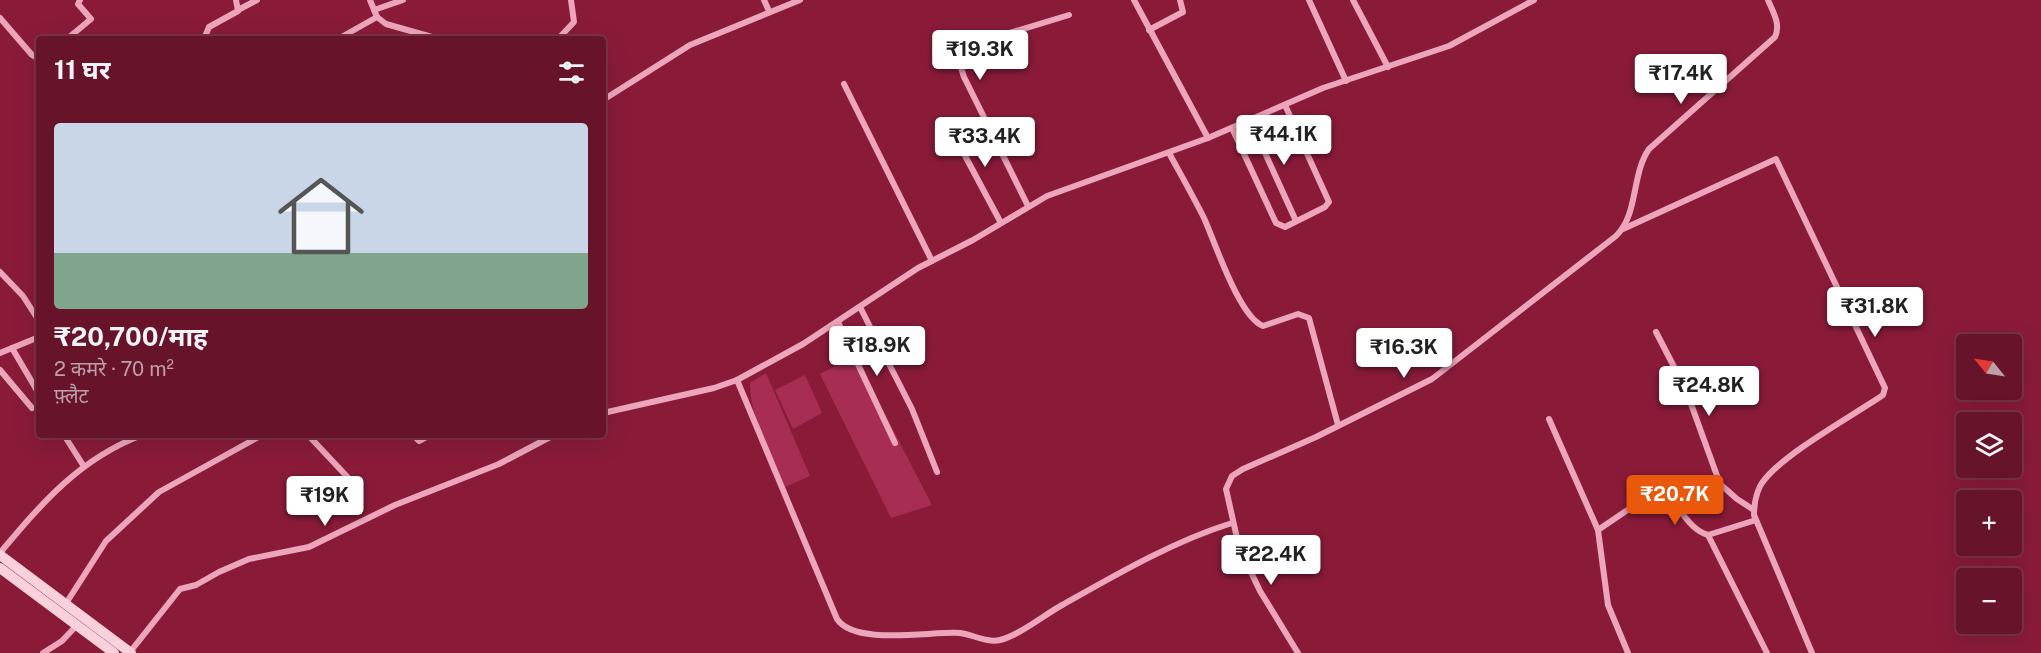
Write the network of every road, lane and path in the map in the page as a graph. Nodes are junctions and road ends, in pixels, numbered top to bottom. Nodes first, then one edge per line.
1 (80, 0) edge
2 (236, 0) edge
3 (257, 0) edge
4 (370, 0) edge
5 (403, 0) edge
6 (571, 0) edge
7 (764, 0) edge
8 (800, 0) edge
9 (1134, 0) edge
10 (1180, 0) edge
11 (1310, 0) edge
12 (1353, 0) edge
13 (1534, 0) edge
14 (1768, 0) edge
15 (238, 10) junction
16 (374, 10) junction
17 (769, 11) junction
18 (1069, 15) dead end
19 (377, 17) junction
20 (0, 18) edge
21 (1149, 30) junction
22 (71, 36) edge
23 (205, 36) edge
24 (343, 36) edge
25 (428, 36) edge
26 (561, 36) edge
27 (36, 57) edge
28 (1388, 67) junction
29 (1346, 81) junction
30 (844, 84) dead end
31 (606, 98) edge
32 (1285, 105) junction
33 (1250, 120) junction
34 (948, 124) dead end
35 (1232, 128) junction
36 (1208, 138) junction
37 (1169, 153) junction
38 (1028, 206) junction
39 (1296, 221) junction
40 (1001, 223) junction
41 (1623, 229) junction
42 (932, 261) junction
43 (0, 272) edge
44 (860, 307) junction
45 (36, 316) edge
46 (838, 322) junction
47 (1656, 332) dead end
48 (36, 338) edge
49 (12, 348) junction
50 (0, 353) edge
51 (0, 370) edge
52 (737, 380) junction
53 (36, 389) edge
54 (32, 408) dead end
55 (606, 412) edge
56 (1549, 419) dead end
57 (1338, 425) junction
58 (66, 438) edge
59 (134, 438) edge
60 (257, 438) edge
61 (311, 438) edge
62 (548, 438) edge
63 (895, 443) dead end
64 (83, 465) junction
65 (937, 472) dead end
66 (354, 484) dead end
67 (1754, 510) junction
68 (1756, 520) junction
69 (1232, 523) junction
70 (1598, 531) junction
71 (1708, 535) junction
72 (0, 554) edge
73 (0, 568) edge
74 (65, 605) junction
75 (77, 625) junction
76 (43, 653) edge
77 (114, 653) edge
78 (130, 653) edge
79 (1298, 653) edge
80 (1628, 653) edge
81 (1767, 653) edge
82 (1812, 653) edge

1 - 22 street
2 - 15 street
3 - 15 street
4 - 16 street
5 - 16 street
6 - 26 street
7 - 17 street
8 - 17 street
9 - 21 street
10 - 21 street
11 - 29 street
12 - 28 street
13 - 28 street
14 - 41 street
15 - 23 street
16 - 19 street
17 - 31 street
18 - 38 street
19 - 24 street
19 - 25 street
20 - 27 street
21 - 36 street
28 - 29 street
29 - 32 street
30 - 42 street
32 - 33 street
32 - 39 street
33 - 35 street
33 - 39 street
34 - 40 street
35 - 36 street
35 - 39 street
36 - 37 street
37 - 38 street
37 - 57 street
38 - 40 street
40 - 42 street
41 - 57 street
41 - 67 street
42 - 44 street
43 - 45 street
44 - 46 street
44 - 65 street
46 - 52 street
46 - 63 street
47 - 67 street
48 - 49 street
49 - 50 street
49 - 53 street
51 - 54 street
52 - 55 street
52 - 69 street
56 - 70 street
57 - 69 street
58 - 64 street
59 - 64 street
60 - 74 street
61 - 66 street
62 - 78 street
64 - 72 street
67 - 68 street
68 - 71 street
68 - 82 street
69 - 79 street
70 - 71 street
70 - 80 street
71 - 81 street
72 - 74 main road
73 - 75 main road
74 - 78 main road
75 - 76 street
75 - 77 main road

